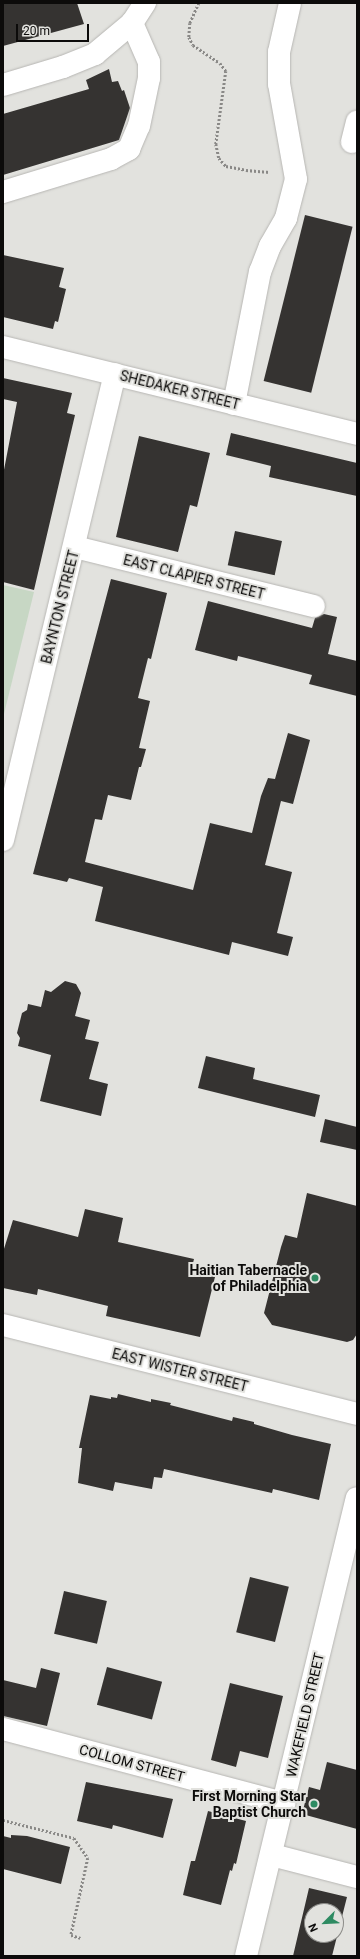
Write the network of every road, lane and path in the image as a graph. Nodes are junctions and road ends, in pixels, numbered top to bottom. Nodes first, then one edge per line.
1 (145, 3) edge
2 (199, 3) edge
3 (290, 3) edge
4 (132, 23) junction
5 (3, 85) edge
6 (296, 179) junction
7 (3, 192) edge
8 (3, 347) edge
9 (115, 374) junction
10 (234, 404) junction
11 (357, 434) edge
12 (75, 547) junction
13 (314, 606) dead end
14 (3, 840) edge
15 (3, 1325) edge
16 (357, 1414) edge
17 (357, 1498) edge
18 (3, 1729) edge
19 (284, 1803) junction
20 (3, 1820) edge
21 (272, 1856) junction
22 (357, 1877) edge
23 (81, 1938) dead end
24 (246, 1956) edge

1 - 4 street
2 - 6 path
3 - 6 street
4 - 5 street
4 - 7 street
6 - 10 street
8 - 9 street, SHEDAKER STREET
9 - 10 street, SHEDAKER STREET
9 - 12 street, BAYNTON STREET
10 - 11 street, SHEDAKER STREET
12 - 13 street, EAST CLAPIER STREET
12 - 14 street, BAYNTON STREET
15 - 16 street, EAST WISTER STREET
17 - 19 street, WAKEFIELD STREET
18 - 19 street, COLLOM STREET
19 - 21 street, WAKEFIELD STREET
20 - 23 path
21 - 22 street
21 - 24 street, WAKEFIELD STREET

